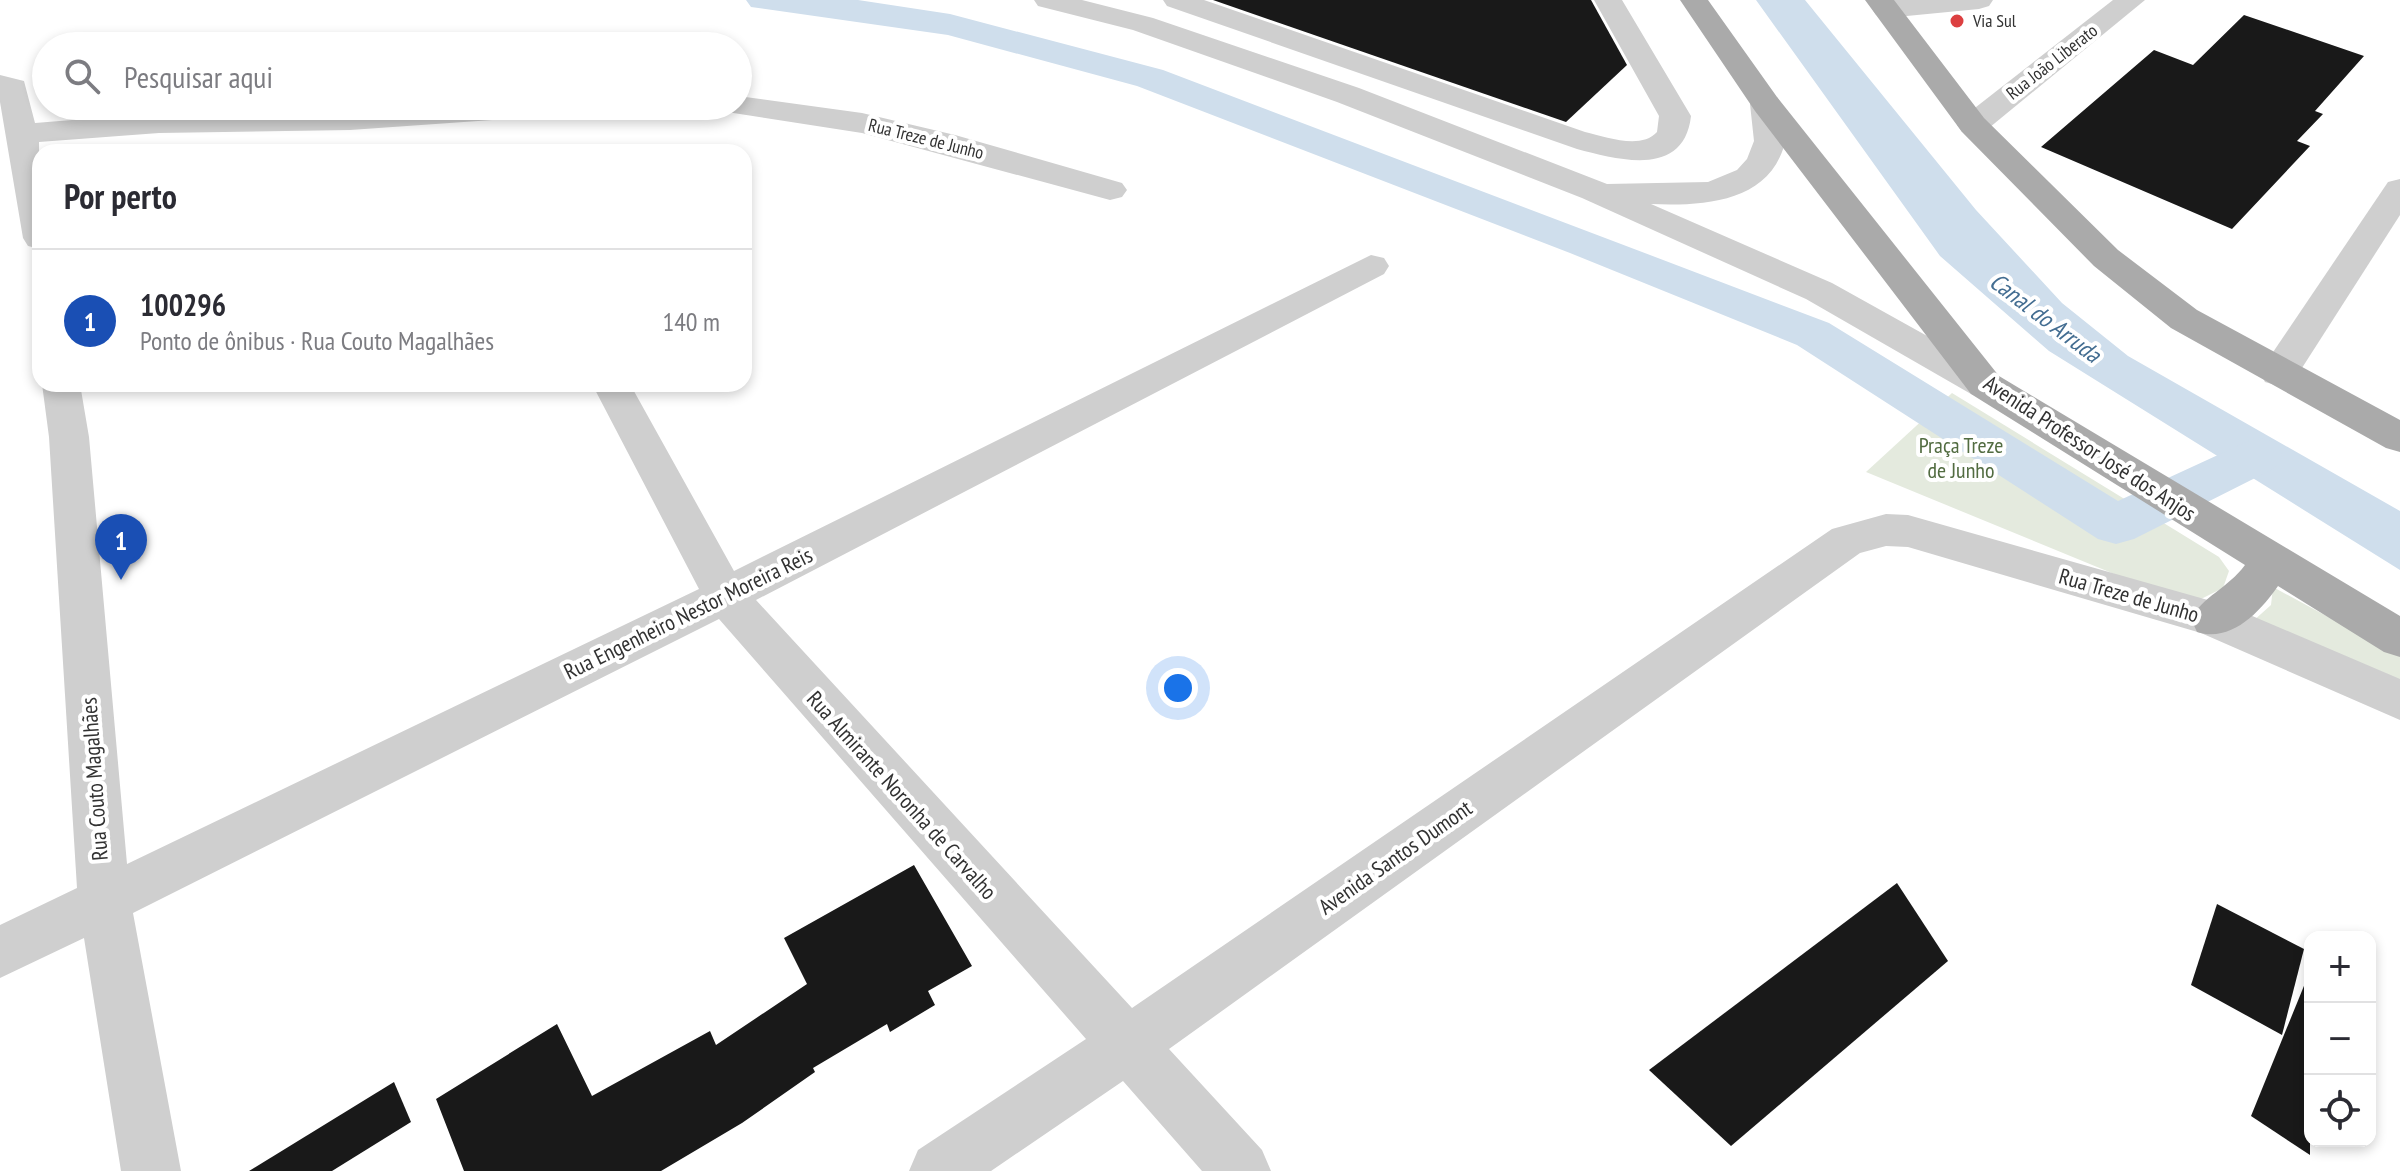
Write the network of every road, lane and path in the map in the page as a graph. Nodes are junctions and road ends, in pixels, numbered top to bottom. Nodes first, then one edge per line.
1 (1048, 0) edge
2 (1163, 0) edge
3 (1177, 0) edge
4 (1608, 0) edge
5 (1694, 0) edge
6 (1979, 0) edge
7 (2131, 0) edge
8 (1883, 4) edge
9 (1143, 24) junction
10 (0, 84) edge
11 (1766, 104) junction
12 (752, 107) edge
13 (364, 120) edge
14 (1973, 125) junction
15 (24, 134) junction
16 (32, 186) edge
17 (2400, 189) edge
18 (1110, 190) dead end
19 (1594, 191) junction
20 (1371, 266) dead end
21 (2279, 373) junction
22 (1985, 385) junction
23 (62, 392) edge
24 (615, 392) edge
25 (2400, 438) edge
26 (1847, 540) joint
27 (2259, 555) junction
28 (725, 596) junction
29 (2213, 619) junction
30 (2400, 639) edge
31 (2400, 700) edge
32 (104, 900) junction
33 (0, 952) edge
34 (1125, 1046) junction
35 (151, 1171) edge
36 (939, 1171) edge
37 (1241, 1171) edge

1 - 9 street
2 - 9 street
3 - 4 street
5 - 11 main road, Avenida Professor José dos Anjos
6 - 8 street
7 - 14 street, Rua João Liberato
8 - 14 main road
9 - 19 street
10 - 15 street
11 - 19 street
11 - 22 main road, Avenida Professor José dos Anjos
12 - 18 street, Rua Treze de Junho
13 - 15 street
14 - 21 main road
15 - 16 street
17 - 21 street
19 - 22 street
20 - 28 street, Rua Engenheiro Nestor Moreira Reis
21 - 25 main road
22 - 27 main road, Avenida Professor José dos Anjos
23 - 32 street, Rua Couto Magalhães
24 - 28 street, Rua Almirante Noronha de Carvalho
26 - 29 street, Rua Treze de Junho
26 - 34 street, Avenida Santos Dumont
27 - 29 main road
27 - 30 main road, Avenida Professor José dos Anjos
28 - 32 street, Rua Engenheiro Nestor Moreira Reis
28 - 34 street, Rua Almirante Noronha de Carvalho
29 - 31 street, Rua Treze de Junho
32 - 33 street, Rua Engenheiro Nestor Moreira Reis
32 - 35 street, Rua Couto Magalhães
34 - 36 street, Avenida Santos Dumont
34 - 37 street, Rua Almirante Noronha de Carvalho

